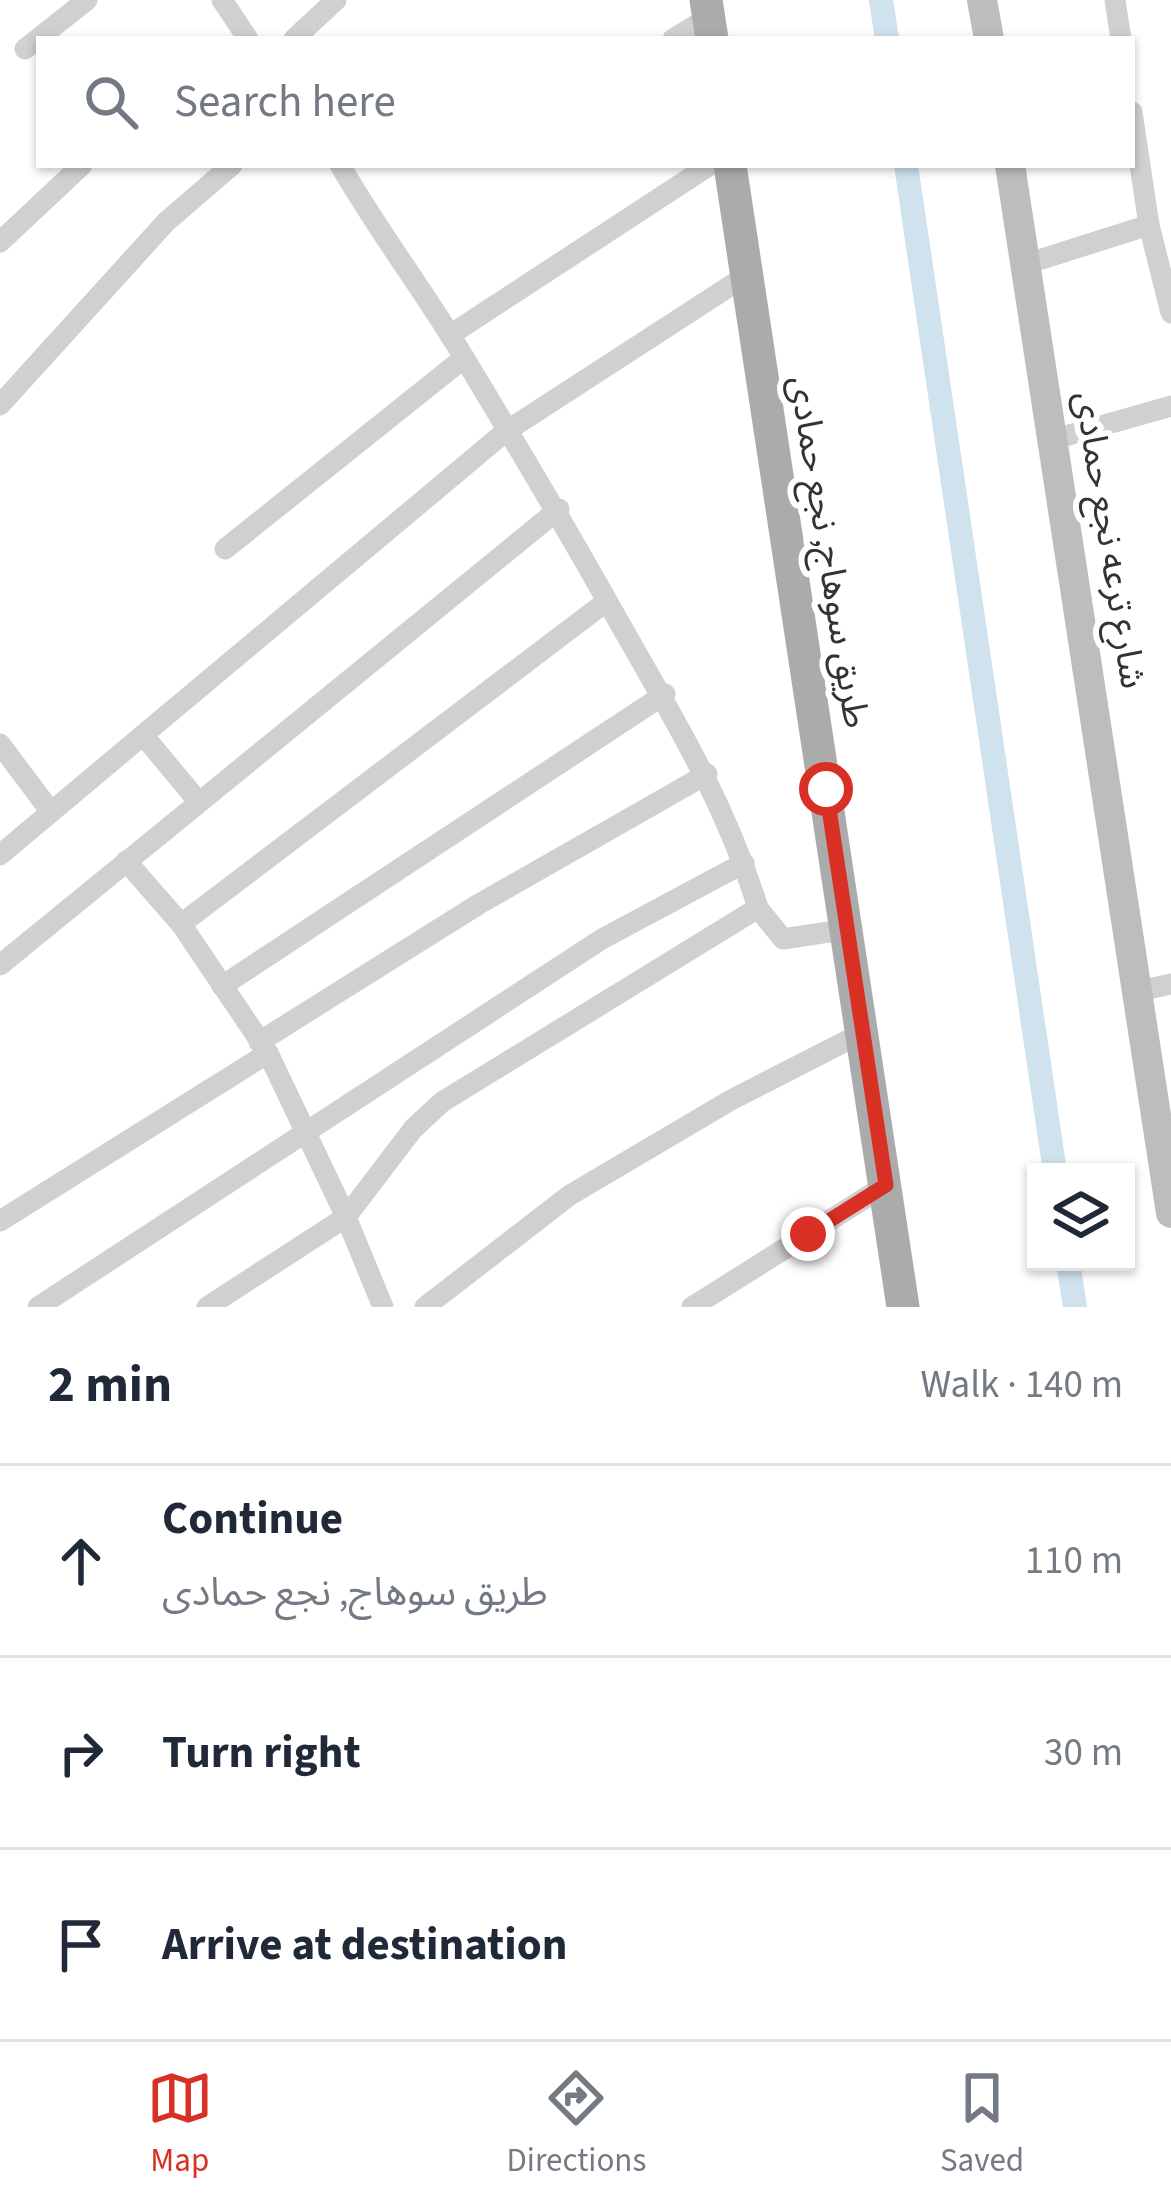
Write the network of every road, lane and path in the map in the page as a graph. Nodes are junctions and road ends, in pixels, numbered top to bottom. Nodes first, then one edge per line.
1 (87, 0) edge
2 (222, 0) edge
3 (336, 0) edge
4 (982, 0) edge
5 (1115, 0) edge
6 (709, 19) edge
7 (242, 30) edge
8 (41, 36) edge
9 (297, 36) edge
10 (678, 36) edge
11 (988, 36) edge
12 (1121, 36) edge
13 (36, 40) edge
14 (25, 49) dead end
15 (1135, 132) edge
16 (79, 168) edge
17 (229, 168) edge
18 (342, 168) edge
19 (705, 168) edge
20 (730, 168) edge
21 (1010, 168) edge
22 (1149, 225) junction
23 (0, 242) edge
24 (1026, 264) junction
25 (747, 275) junction
26 (1171, 313) edge
27 (450, 335) junction
28 (464, 358) junction
29 (0, 405) edge
30 (1171, 406) edge
31 (506, 432) junction
32 (1055, 439) junction
33 (559, 509) junction
34 (226, 549) dead end
35 (607, 601) junction
36 (665, 694) junction
37 (143, 735) junction
38 (0, 744) edge
39 (707, 775) junction
40 (197, 800) junction
41 (51, 812) junction
42 (0, 855) edge
43 (126, 862) junction
44 (744, 863) junction
45 (758, 908) junction
46 (181, 924) junction
47 (848, 929) junction
48 (0, 965) edge
49 (1171, 984) edge
50 (222, 986) junction
51 (1139, 991) junction
52 (862, 1033) junction
53 (264, 1048) junction
54 (307, 1135) junction
55 (1168, 1171) edge
56 (886, 1185) junction
57 (1171, 1213) edge
58 (346, 1217) junction
59 (0, 1221) edge
60 (38, 1307) edge
61 (207, 1307) edge
62 (382, 1307) edge
63 (425, 1307) edge
64 (692, 1307) edge
65 (904, 1307) edge

1 - 8 street
2 - 7 street
3 - 9 street
4 - 11 street
5 - 12 street
6 - 10 street
13 - 14 street
15 - 22 street
16 - 23 street
17 - 29 street
18 - 27 street
19 - 27 street
20 - 25 main road, طريق سوهاج, نجع حمادى
21 - 24 street, شارع ترعه نجع حمادى
22 - 24 street
22 - 26 street
24 - 32 street, شارع ترعه نجع حمادى
25 - 31 street
25 - 47 main road, طريق سوهاج, نجع حمادى
27 - 28 street
28 - 31 street
28 - 34 street
30 - 32 street
31 - 33 street
31 - 37 street
32 - 51 street, شارع ترعه نجع حمادى
33 - 35 street
33 - 40 street
35 - 36 street
35 - 46 street
36 - 39 street
36 - 50 street
37 - 40 street
37 - 41 street
38 - 41 street
39 - 44 street
39 - 53 street
40 - 43 street
41 - 42 street
43 - 46 street
43 - 48 street
44 - 45 street
44 - 54 street
45 - 47 street
45 - 58 street
46 - 50 street
47 - 52 main road, طريق سوهاج, نجع حمادى
49 - 51 street
50 - 53 street
51 - 55 street, شارع ترعه نجع حمادى
52 - 56 main road, طريق سوهاج, نجع حمادى
52 - 63 street
53 - 54 street
53 - 59 street
54 - 58 street
54 - 60 street
55 - 57 street, شارع ترعه نجع حمادى
56 - 64 street
56 - 65 main road, طريق سوهاج, نجع حمادى
58 - 61 street
58 - 62 street

